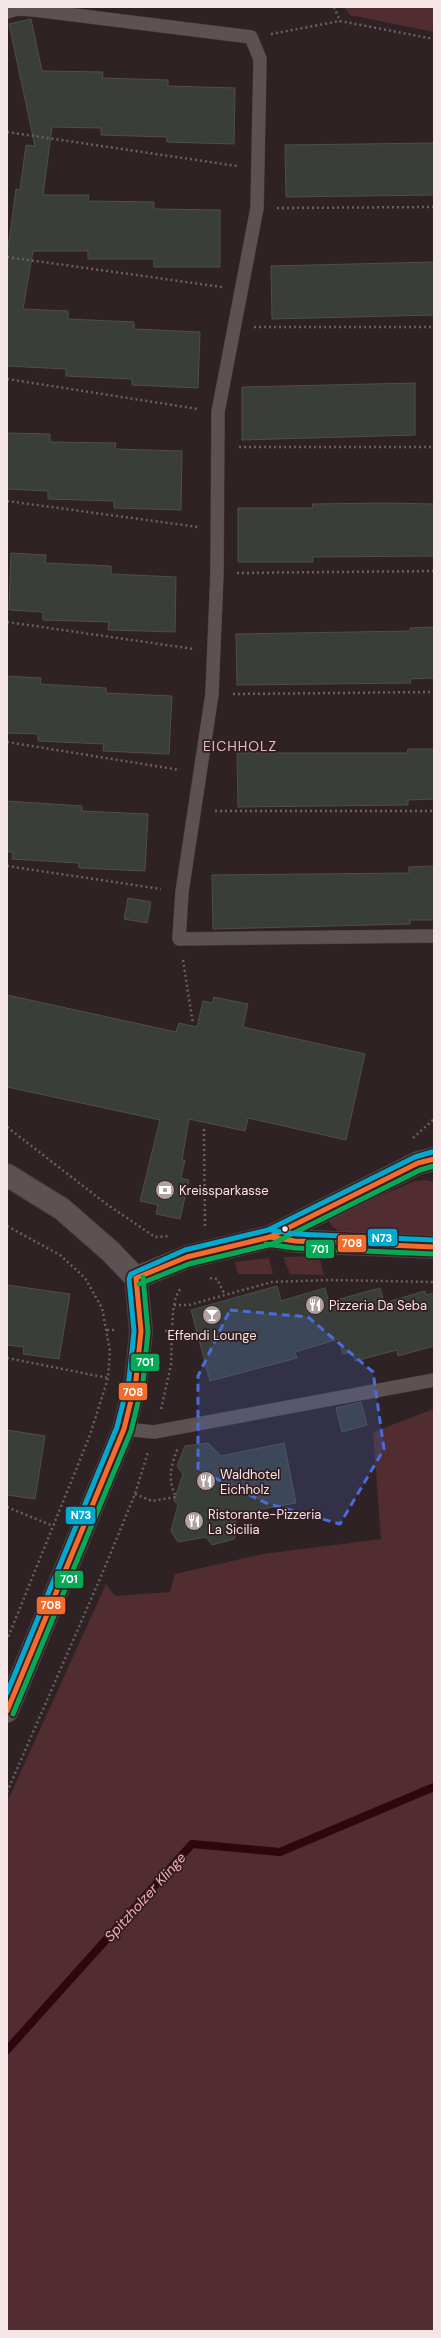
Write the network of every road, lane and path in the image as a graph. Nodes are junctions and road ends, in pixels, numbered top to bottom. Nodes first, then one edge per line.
1 (334, 7) edge
2 (7, 12) edge
3 (340, 21) junction
4 (251, 37) junction
5 (434, 39) edge
6 (7, 132) edge
7 (257, 169) junction
8 (434, 207) edge
9 (257, 208) junction
10 (7, 257) edge
11 (240, 289) junction
12 (234, 327) junction
13 (434, 327) edge
14 (7, 378) edge
15 (218, 412) junction
16 (216, 447) junction
17 (434, 447) edge
18 (7, 501) edge
19 (216, 530) junction
20 (434, 571) edge
21 (217, 573) junction
22 (7, 622) edge
23 (215, 652) junction
24 (434, 692) edge
25 (212, 694) junction
26 (7, 742) edge
27 (200, 773) junction
28 (434, 811) edge
29 (194, 812) junction
30 (7, 866) edge
31 (182, 892) junction
32 (434, 936) edge
33 (179, 939) junction
34 (193, 1024) dead end
35 (7, 1127) edge
36 (204, 1129) dead end
37 (434, 1159) edge
38 (7, 1175) edge
39 (7, 1226) edge
40 (205, 1233) dead end
41 (155, 1237) dead end
42 (270, 1237) junction
43 (434, 1247) edge
44 (136, 1278) junction
45 (206, 1278) dead end
46 (434, 1282) edge
47 (185, 1283) dead end
48 (225, 1295) junction
49 (174, 1305) junction
50 (172, 1330) dead end
51 (7, 1358) edge
52 (108, 1378) junction
53 (434, 1380) edge
54 (186, 1426) junction
55 (124, 1429) junction
56 (154, 1432) junction
57 (135, 1494) junction
58 (7, 1507) edge
59 (53, 1526) junction
60 (7, 1640) edge
61 (7, 1711) edge
62 (7, 1792) edge

1 - 3 path
2 - 4 lane
3 - 4 path
3 - 5 path
4 - 7 lane
6 - 7 path
7 - 9 lane
8 - 9 path
9 - 11 lane
10 - 11 path
11 - 12 lane
12 - 13 path
12 - 15 lane
14 - 15 path
15 - 16 lane
16 - 17 path
16 - 19 lane
18 - 19 path
19 - 21 lane
20 - 21 path
21 - 23 lane
22 - 23 path
23 - 25 lane
24 - 25 path
25 - 27 lane
26 - 27 path
27 - 29 lane
28 - 29 path
29 - 31 lane
30 - 31 path
31 - 33 lane
32 - 33 lane
33 - 34 path
35 - 41 path
36 - 40 path
37 - 42 street
38 - 44 street
39 - 52 path
42 - 43 street
42 - 44 street
44 - 55 street
45 - 48 path
46 - 48 path
47 - 49 path
48 - 49 path
49 - 50 path
51 - 52 path
52 - 59 path
53 - 54 lane
54 - 56 lane
54 - 57 path
55 - 56 lane
55 - 61 street
56 - 57 path
57 - 62 path
58 - 59 path
59 - 60 path

